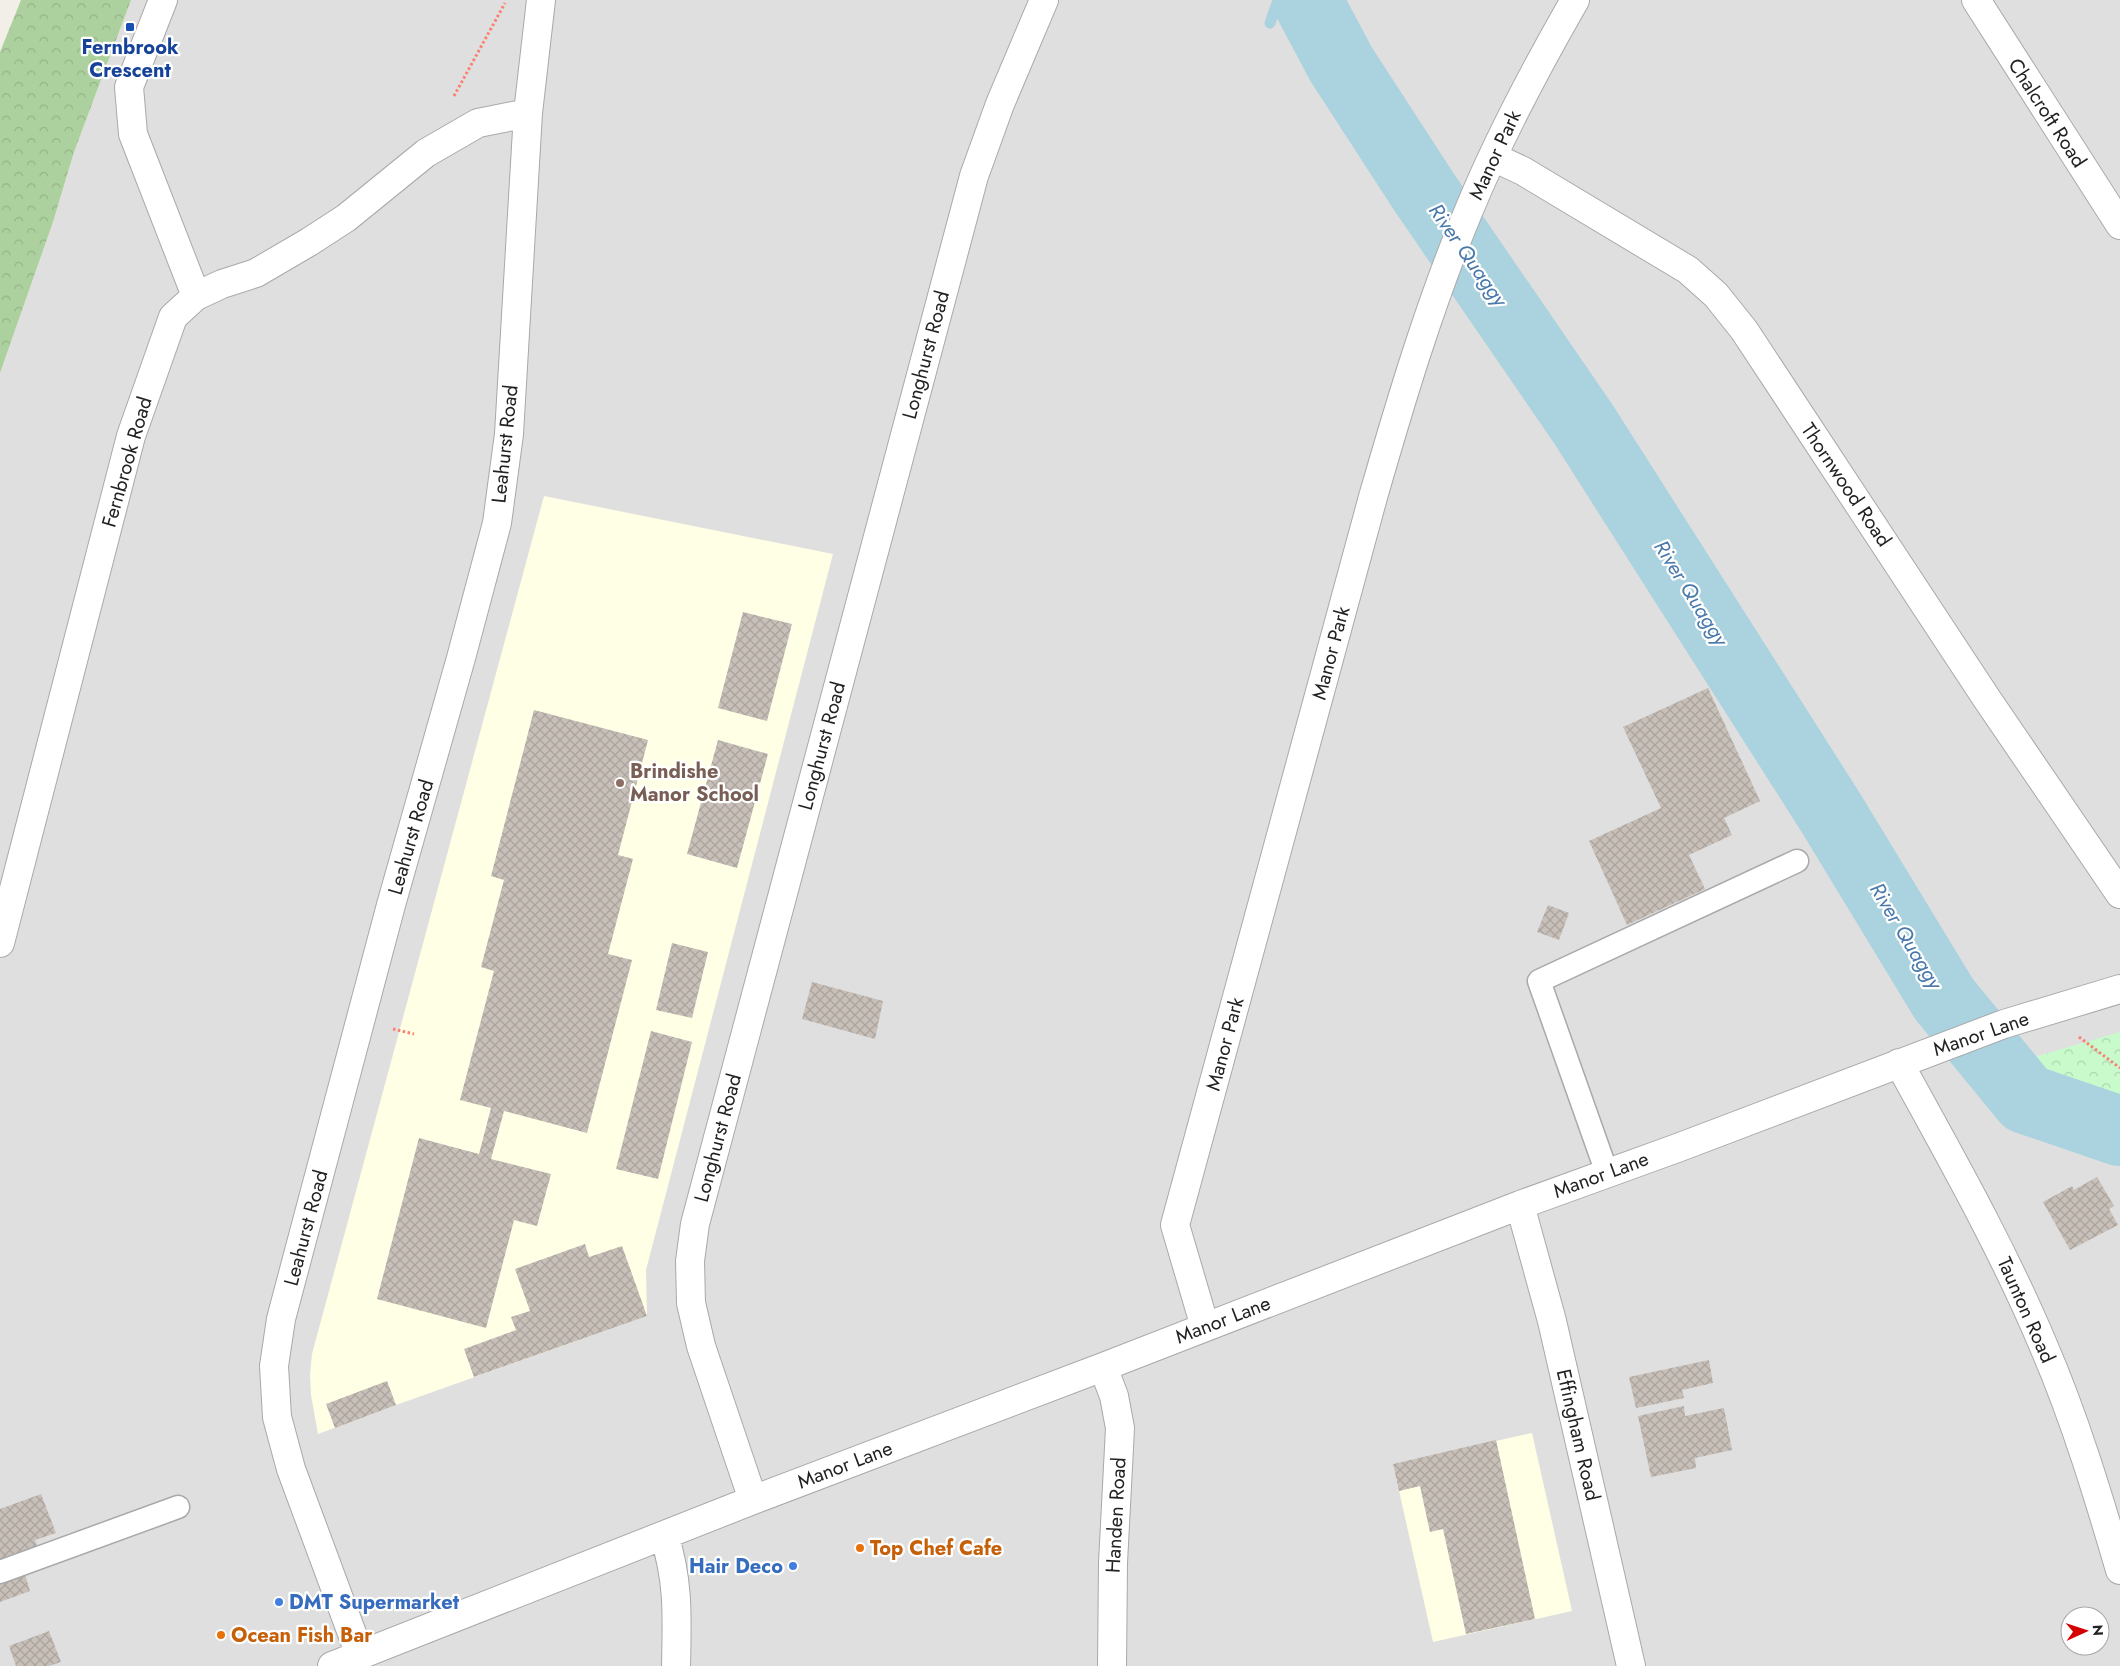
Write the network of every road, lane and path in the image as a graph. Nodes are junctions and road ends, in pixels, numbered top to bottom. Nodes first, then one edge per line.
1 (162, 0) edge
2 (507, 0) edge
3 (541, 0) edge
4 (1044, 0) edge
5 (1575, 0) edge
6 (1976, 0) edge
7 (453, 98) dead end
8 (528, 113) junction
9 (1494, 157) junction
10 (2120, 225) edge
11 (196, 296) junction
12 (1797, 861) dead end
13 (2120, 894) edge
14 (0, 943) edge
15 (2120, 989) edge
16 (2049, 1010) junction
17 (1899, 1063) junction
18 (2120, 1068) edge
19 (1607, 1173) junction
20 (1520, 1205) junction
21 (1205, 1327) junction
22 (1103, 1367) junction
23 (753, 1500) junction
24 (178, 1507) dead end
25 (664, 1535) junction
26 (2120, 1570) edge
27 (0, 1572) edge
28 (360, 1655) junction
29 (332, 1666) edge
30 (676, 1666) edge
31 (1112, 1666) edge
32 (1631, 1666) edge

1 - 11 street
2 - 7 path
3 - 8 street, Leahurst Road
4 - 23 street, Longhurst Road
5 - 9 street, Manor Park
6 - 10 street, Chalcroft Road
8 - 11 street
8 - 28 street, Leahurst Road
9 - 13 street, Thornwood Road
9 - 21 street, Manor Park
11 - 14 street, Fernbrook Road
12 - 19 lane
15 - 16 street, Manor Lane
16 - 17 street, Manor Lane
16 - 18 path
17 - 19 street, Manor Lane
17 - 26 street, Taunton Road
19 - 20 street, Manor Lane
20 - 21 street, Manor Lane
20 - 32 street, Effingham Road
21 - 22 street, Manor Lane
22 - 23 street, Manor Lane
22 - 31 street, Handen Road
23 - 25 street, Manor Lane
24 - 27 lane
25 - 28 street, Manor Lane
25 - 30 street
28 - 29 street, Manor Lane

